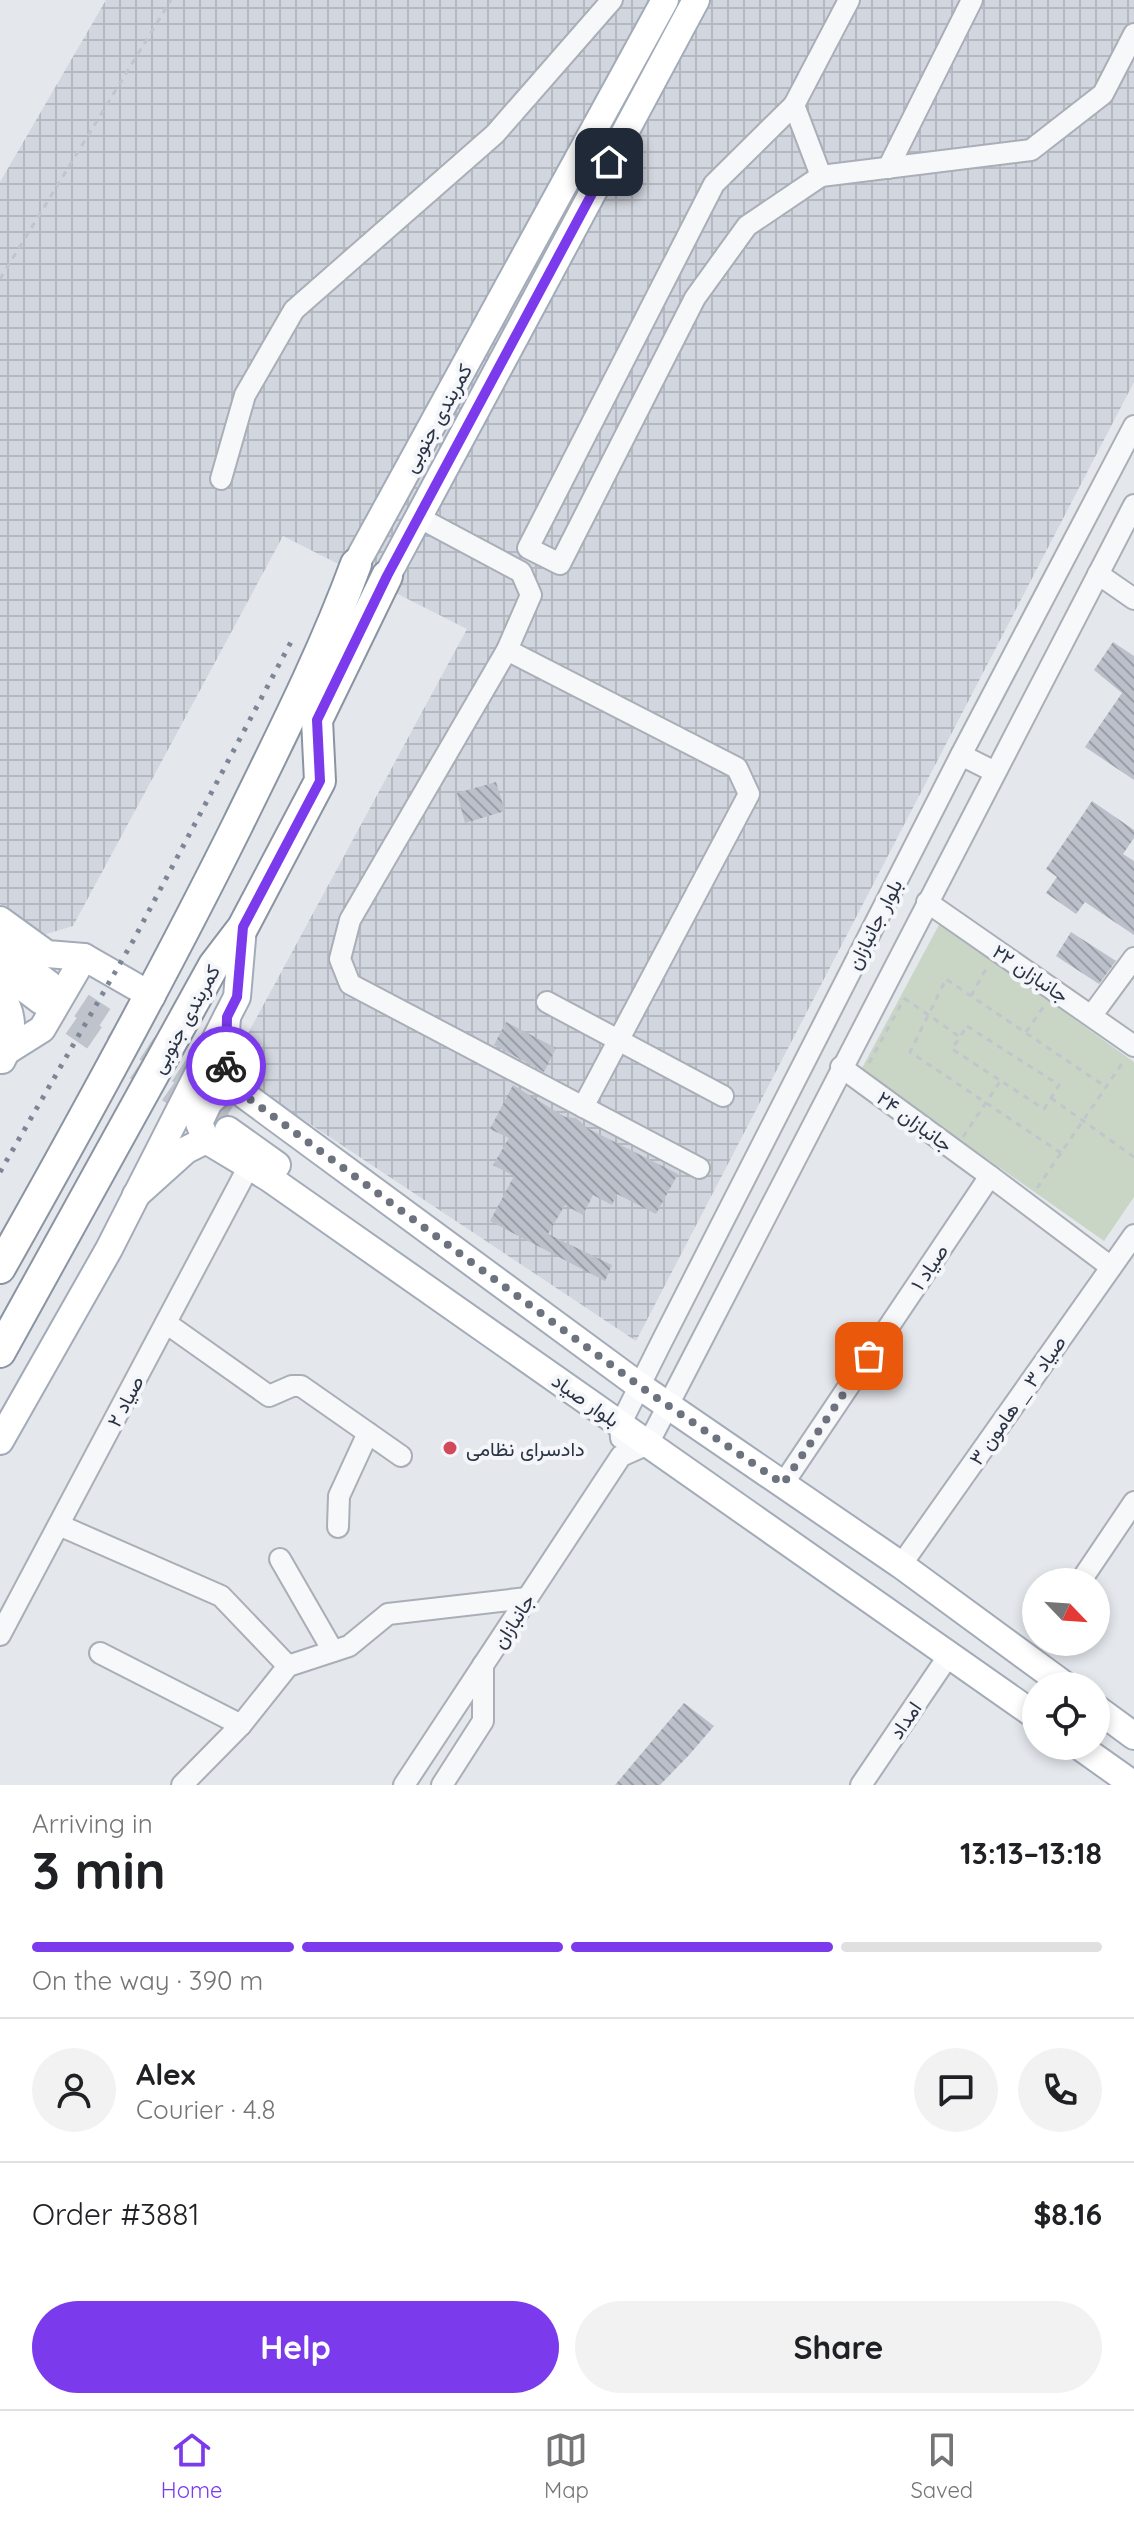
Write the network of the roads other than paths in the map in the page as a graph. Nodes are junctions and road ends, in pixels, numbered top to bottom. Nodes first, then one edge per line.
1 (612, 0) edge
2 (665, 0) edge
3 (696, 0) edge
4 (849, 0) edge
5 (972, 0) edge
6 (1134, 34) edge
7 (794, 105) junction
8 (888, 168) junction
9 (821, 176) junction
10 (468, 364) junction
11 (493, 378) junction
12 (1134, 426) edge
13 (221, 479) dead end
14 (390, 501) junction
15 (1134, 505) edge
16 (418, 517) junction
17 (528, 548) junction
18 (356, 564) joint
19 (517, 570) junction
20 (1098, 574) junction
21 (387, 576) joint
22 (1134, 599) edge
23 (341, 642) junction
24 (507, 650) junction
25 (961, 755) junction
26 (995, 772) junction
27 (927, 902) junction
28 (0, 920) edge
29 (243, 927) junction
30 (0, 947) edge
31 (84, 957) junction
32 (1134, 958) edge
33 (0, 970) edge
34 (0, 994) edge
35 (152, 996) junction
36 (547, 1002) dead end
37 (1092, 1015) junction
38 (227, 1017) junction
39 (618, 1040) junction
40 (1130, 1051) edge
41 (4, 1057) edge
42 (841, 1067) junction
43 (723, 1096) dead end
44 (583, 1107) junction
45 (226, 1116) junction
46 (249, 1166) junction
47 (699, 1168) dead end
48 (990, 1176) junction
49 (741, 1185) junction
50 (136, 1195) junction
51 (773, 1201) junction
52 (1134, 1235) edge
53 (1111, 1267) junction
54 (0, 1268) edge
55 (166, 1323) junction
56 (0, 1352) edge
57 (523, 1357) junction
58 (641, 1387) junction
59 (669, 1405) junction
60 (620, 1425) junction
61 (368, 1433) junction
62 (0, 1441) edge
63 (648, 1444) junction
64 (401, 1456) dead end
65 (621, 1456) junction
66 (783, 1484) junction
67 (1134, 1502) edge
68 (59, 1525) junction
69 (338, 1527) dead end
70 (280, 1559) dead end
71 (901, 1565) junction
72 (1089, 1568) edge
73 (527, 1598) junction
74 (0, 1635) edge
75 (1022, 1643) edge
76 (333, 1651) junction
77 (100, 1653) dead end
78 (949, 1655) junction
79 (1038, 1656) edge
80 (483, 1665) junction
81 (288, 1666) junction
82 (1053, 1672) edge
83 (1022, 1706) edge
84 (1110, 1718) edge
85 (241, 1725) junction
86 (1134, 1736) edge
87 (1099, 1760) edge
88 (182, 1785) edge
89 (404, 1785) edge
90 (442, 1785) edge
91 (861, 1785) edge
92 (1134, 1785) edge

1 - 13 street
2 - 10 main road, کمربندی جنوبی
3 - 11 main road, کمربندی جنوبی
4 - 7 street
5 - 8 street
6 - 8 street
7 - 9 street
7 - 17 street
8 - 9 street
9 - 17 street
10 - 11 main road
10 - 14 main road, کمربندی جنوبی
11 - 16 main road, کمربندی جنوبی
12 - 25 street, بلوار جانبازان
14 - 16 main road
14 - 18 main road, کمربندی جنوبی
15 - 20 street, بلوار جانبازان
16 - 19 street
16 - 21 main road, کمربندی جنوبی
17 - 19 street
18 - 23 highway, کمربندی جنوبی
19 - 24 street
20 - 22 street
20 - 26 street, بلوار جانبازان
21 - 23 highway, کمربندی جنوبی
23 - 29 highway, کمربندی جنوبی
23 - 35 highway, کمربندی جنوبی
24 - 39 street
24 - 44 street
25 - 26 street
25 - 49 street, بلوار جانبازان
26 - 27 street, بلوار جانبازان
27 - 37 street, جانبازان ۲۲
27 - 42 street, بلوار جانبازان
28 - 31 main road
29 - 38 main road
29 - 56 highway, کمربندی جنوبی
30 - 33 main road
31 - 35 main road
31 - 41 main road
32 - 37 street
34 - 41 main road
35 - 54 highway, کمربندی جنوبی
36 - 39 street
37 - 40 street, جانبازان ۲۲
38 - 45 main road
38 - 50 main road
39 - 43 street
39 - 44 street
42 - 48 street, جانبازان ۲۴
42 - 51 street, بلوار جانبازان
44 - 47 street
45 - 46 main road, بلوار صیاد
45 - 50 main road
45 - 57 main road
45 - 58 main road
46 - 55 street, صیاد ۲
46 - 57 main road, بلوار صیاد
48 - 53 street
48 - 66 street, صیاد ۱
49 - 51 street
49 - 58 street, بلوار جانبازان
50 - 62 main road
51 - 59 street, بلوار جانبازان
52 - 53 street, صیاد ۳ _ هامون ۳
53 - 71 street, صیاد ۳ _ هامون ۳
55 - 61 street
55 - 68 street, صیاد ۲
57 - 60 main road, بلوار صیاد
58 - 59 main road
58 - 60 street, بلوار جانبازان
59 - 63 street, بلوار جانبازان
59 - 66 main road
60 - 63 main road, بلوار صیاد
60 - 65 street
61 - 64 street
61 - 69 street
63 - 65 street
63 - 78 main road, بلوار صیاد
65 - 73 street, جانبازان
66 - 71 main road
67 - 72 street
68 - 74 street, صیاد ۲
68 - 81 street
70 - 76 street
71 - 75 main road
73 - 76 street
73 - 80 street, جانبازان
76 - 81 street
77 - 85 street
78 - 83 main road, بلوار صیاد
78 - 91 street, امداد
79 - 82 main road
80 - 89 street, جانبازان
80 - 90 street
81 - 85 street
84 - 86 main road
85 - 88 street
87 - 92 main road

